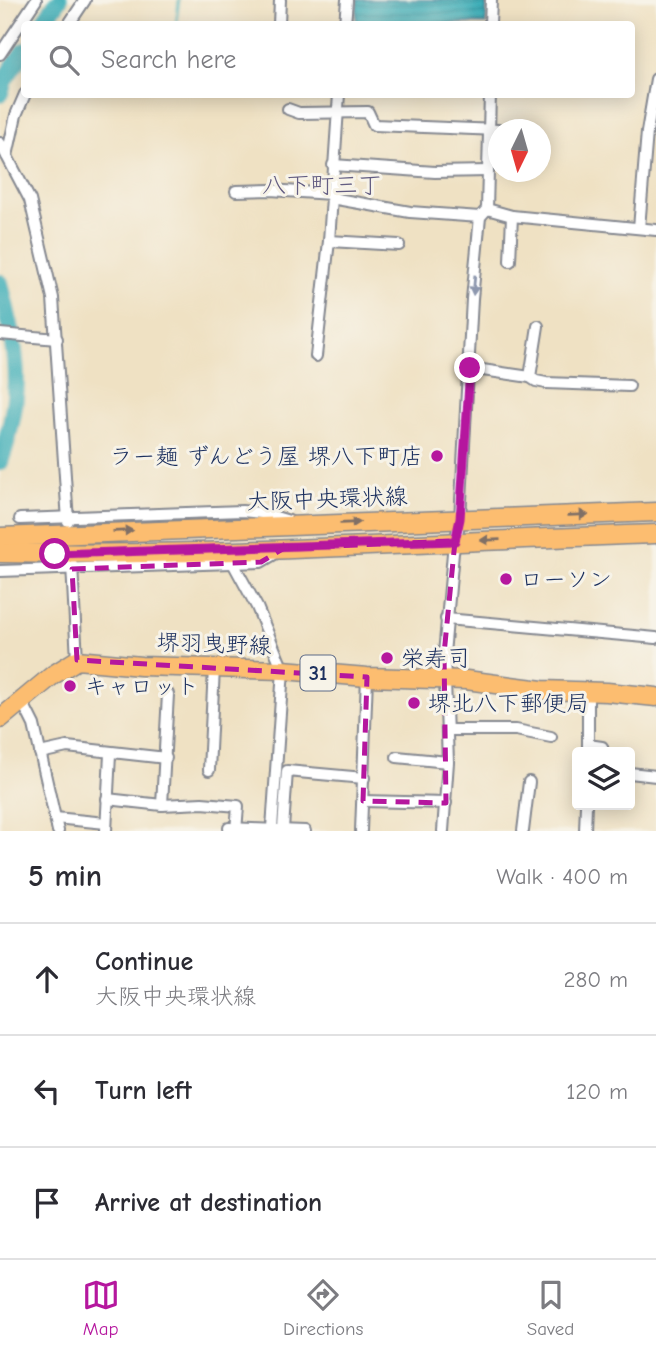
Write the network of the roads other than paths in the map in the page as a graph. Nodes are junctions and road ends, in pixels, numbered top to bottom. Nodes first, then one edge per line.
1 (36, 0) edge
2 (85, 0) edge
3 (280, 0) edge
4 (346, 0) edge
5 (491, 0) edge
6 (22, 21) edge
7 (71, 21) edge
8 (279, 21) edge
9 (345, 21) edge
10 (490, 21) edge
11 (21, 22) edge
12 (0, 54) edge
13 (656, 79) edge
14 (23, 98) edge
15 (339, 98) edge
16 (490, 98) edge
17 (288, 109) dead end
18 (337, 112) junction
19 (493, 119) edge
20 (488, 129) edge
21 (3, 149) edge
22 (333, 165) junction
23 (488, 171) joint
24 (236, 191) dead end
25 (331, 196) junction
26 (484, 213) junction
27 (512, 216) junction
28 (639, 228) junction
29 (656, 230) edge
30 (329, 241) junction
31 (399, 246) dead end
32 (510, 261) dead end
33 (538, 326) dead end
34 (0, 334) edge
35 (57, 338) junction
36 (316, 356) dead end
37 (470, 368) junction
38 (530, 377) junction
39 (629, 386) dead end
40 (656, 512) edge
41 (20, 519) dead end
42 (68, 519) junction
43 (460, 519) junction
44 (301, 525) junction
45 (0, 531) edge
46 (55, 533) junction
47 (656, 534) edge
48 (0, 537) edge
49 (455, 541) junction
50 (284, 548) junction
51 (0, 553) edge
52 (55, 554) junction
53 (0, 560) edge
54 (233, 563) junction
55 (72, 567) junction
56 (0, 571) edge
57 (446, 619) junction
58 (656, 638) edge
59 (77, 660) junction
60 (214, 668) junction
61 (283, 670) junction
62 (367, 677) junction
63 (444, 680) junction
64 (588, 691) junction
65 (168, 694) dead end
66 (656, 697) edge
67 (22, 701) junction
68 (0, 719) edge
69 (447, 730) junction
70 (551, 737) dead end
71 (588, 747) edge
72 (40, 753) junction
73 (110, 754) junction
74 (397, 757) dead end
75 (166, 758) junction
76 (448, 762) junction
77 (209, 770) dead end
78 (635, 774) edge
79 (656, 776) edge
80 (363, 778) junction
81 (529, 782) dead end
82 (107, 799) junction
83 (363, 801) junction
84 (446, 803) junction
85 (162, 805) junction
86 (586, 810) edge
87 (55, 818) junction
88 (106, 827) edge
89 (234, 829) edge
90 (277, 829) edge
91 (58, 831) edge
92 (305, 831) edge
93 (361, 831) edge
94 (443, 831) edge
95 (523, 831) edge
96 (585, 831) edge

1 - 6 street
2 - 7 street
3 - 8 street
4 - 9 street
5 - 10 street
11 - 12 street
13 - 28 street
14 - 21 street
15 - 18 street
16 - 19 street
17 - 18 street
18 - 20 street
18 - 22 street
21 - 35 street
22 - 23 street
22 - 25 street
23 - 26 street
24 - 25 street
25 - 26 street
25 - 30 street
26 - 27 street
26 -> 37 street
27 - 28 street
27 - 32 street
28 - 29 street
30 - 31 street
30 - 36 street
33 - 38 street
34 - 35 street
35 - 42 street
37 - 38 street
37 - 43 street
38 - 39 street
43 -> 40 main road, 大阪中央環状線
41 - 42 street
42 - 44 street
44 -> 43 main road, 大阪中央環状線
43 - 49 street
46 -> 44 main road, 大阪中央環状線
45 - 46 main road
46 - 48 main road, 大阪中央環状線
47 -> 49 main road, 大阪中央環状線
49 - 50 main road, 大阪中央環状線
49 - 57 street
50 - 52 main road, 大阪中央環状線
50 - 54 street
51 - 52 main road, 大阪中央環状線
52 - 53 main road
54 - 55 street
54 - 61 street
55 - 56 street
55 - 59 street
57 - 58 street
57 - 63 street
59 - 60 main road, 堺羽曳野線 / 31
59 - 67 main road
60 - 61 main road, 堺羽曳野線 / 31
60 - 77 street
61 - 62 main road, 堺羽曳野線 / 31
61 - 90 street
62 - 63 main road, 堺羽曳野線 / 31
62 - 80 street
63 - 64 main road, 堺羽曳野線 / 31
63 - 69 street
64 - 66 main road, 堺羽曳野線 / 31
64 - 71 street
65 - 75 street
67 - 68 main road
67 - 72 street
69 - 70 street
69 - 76 street
72 - 73 street
72 - 87 street
73 - 75 street
73 - 82 street
74 - 76 street
75 - 85 street
76 - 84 street
78 - 79 street
80 - 83 street
80 - 90 street
81 - 95 street
82 - 85 street
82 - 88 street
83 - 84 street
83 - 93 street
84 - 94 street
85 - 89 street
86 - 96 street
87 - 88 street
87 - 91 street
89 - 90 street
90 - 92 street

